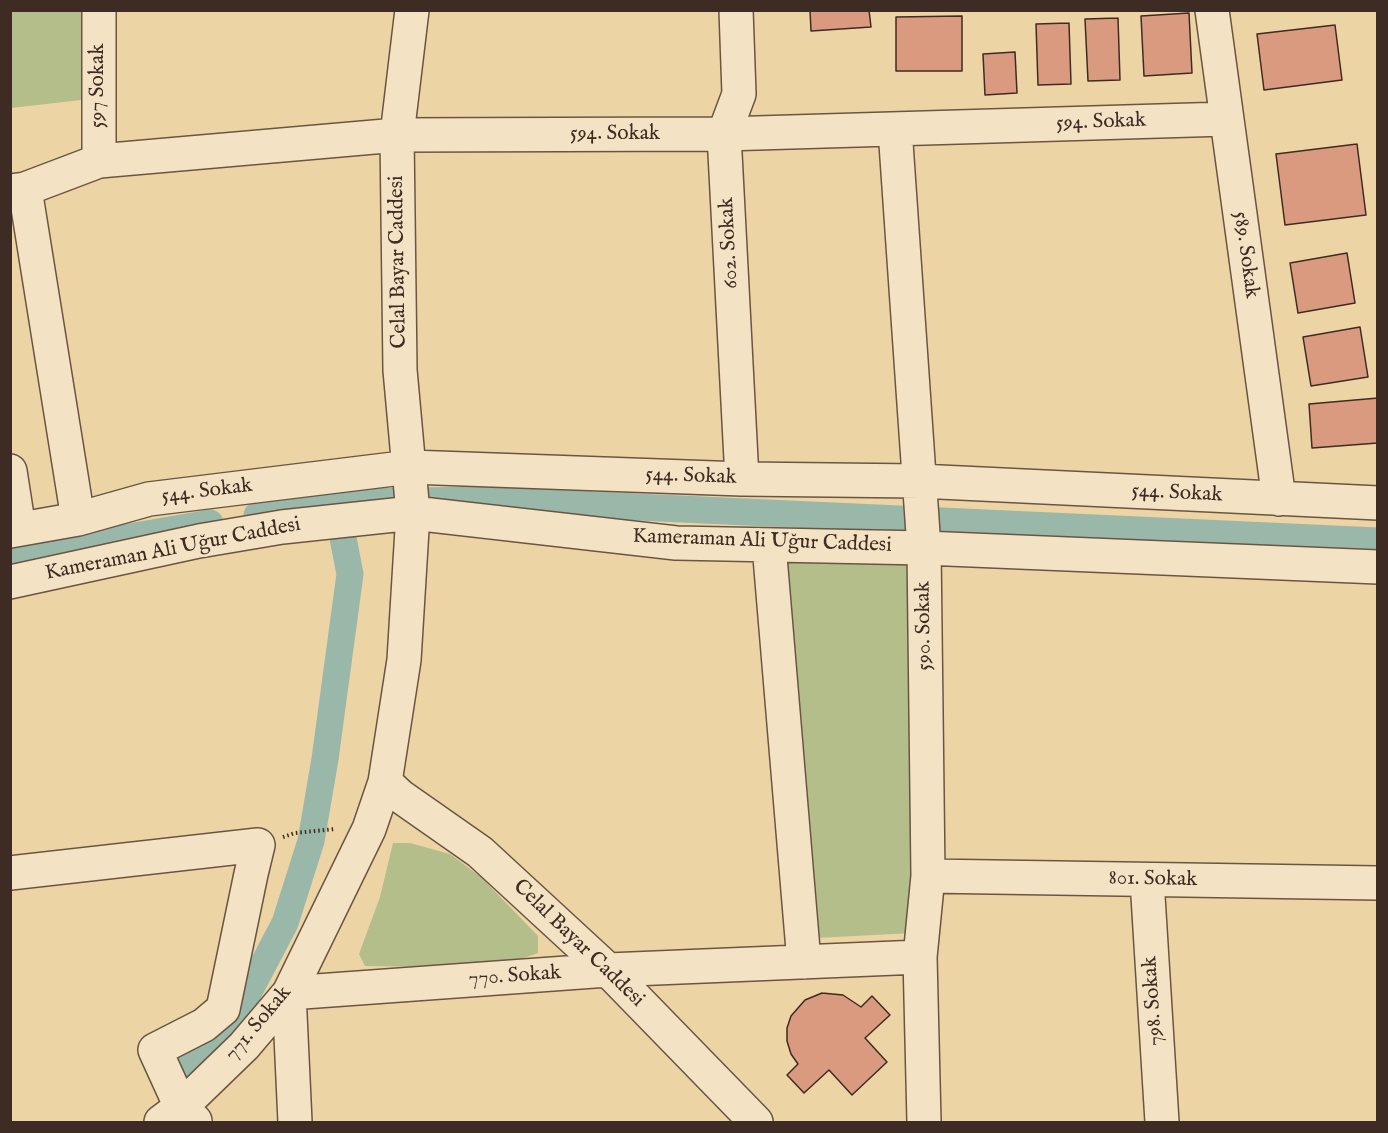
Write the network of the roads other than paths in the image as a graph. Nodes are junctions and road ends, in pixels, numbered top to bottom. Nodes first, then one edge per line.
1 (99, 10) edge
2 (412, 10) edge
3 (736, 10) edge
4 (1212, 10) edge
5 (1226, 119) junction
6 (896, 129) junction
7 (397, 135) junction
8 (724, 135) junction
9 (99, 161) junction
10 (18, 190) edge
11 (410, 467) junction
12 (10, 471) edge
13 (742, 479) junction
14 (919, 481) junction
15 (1279, 499) junction
16 (1377, 503) edge
17 (414, 513) junction
18 (78, 519) junction
19 (15, 530) edge
20 (769, 545) junction
21 (924, 548) junction
22 (1377, 567) edge
23 (10, 582) edge
24 (385, 782) junction
25 (10, 873) edge
26 (928, 876) junction
27 (1147, 880) junction
28 (1377, 883) edge
29 (920, 957) junction
30 (804, 962) junction
31 (608, 970) junction
32 (289, 993) junction
33 (180, 1117) edge
34 (296, 1122) edge
35 (756, 1122) edge
36 (924, 1122) edge
37 (1162, 1122) edge

1 - 9 street, 597 Sokak
2 - 7 street, Celal Bayar Caddesi
3 - 8 street, 602. Sokak
4 - 5 street, 589. Sokak
5 - 6 street, 594. Sokak
5 - 15 street, 589. Sokak
6 - 8 street, 594. Sokak
6 - 14 street, 590. Sokak
7 - 8 street, 594. Sokak
7 - 9 street, 594. Sokak
7 - 11 street, Celal Bayar Caddesi
8 - 13 street, 602. Sokak
9 - 10 street, 594. Sokak
10 - 18 street
11 - 13 street, 544. Sokak
11 - 17 street, Celal Bayar Caddesi
11 - 18 street, 544. Sokak
12 - 19 street
13 - 14 street, 544. Sokak
14 - 15 street, 544. Sokak
14 - 21 street, 590. Sokak
15 - 16 street, 544. Sokak
17 - 20 street, Kameraman Ali Uğur Caddesi
17 - 23 street, Kameraman Ali Uğur Caddesi
17 - 24 street, Celal Bayar Caddesi
18 - 19 street, 544. Sokak
20 - 21 street, Kameraman Ali Uğur Caddesi
20 - 30 street
21 - 22 street, Kameraman Ali Uğur Caddesi
21 - 26 street, 590. Sokak
24 - 31 street, Celal Bayar Caddesi
24 - 32 street, 771. Sokak
25 - 33 street
26 - 27 street, 801. Sokak
26 - 29 street, 590. Sokak
27 - 28 street, 801. Sokak
27 - 37 street, 798. Sokak
29 - 30 street, 770. Sokak
29 - 36 street, 590. Sokak
30 - 31 street, 770. Sokak
31 - 32 street, 770. Sokak
31 - 35 street, Celal Bayar Caddesi
32 - 33 street, 771. Sokak
32 - 34 street

